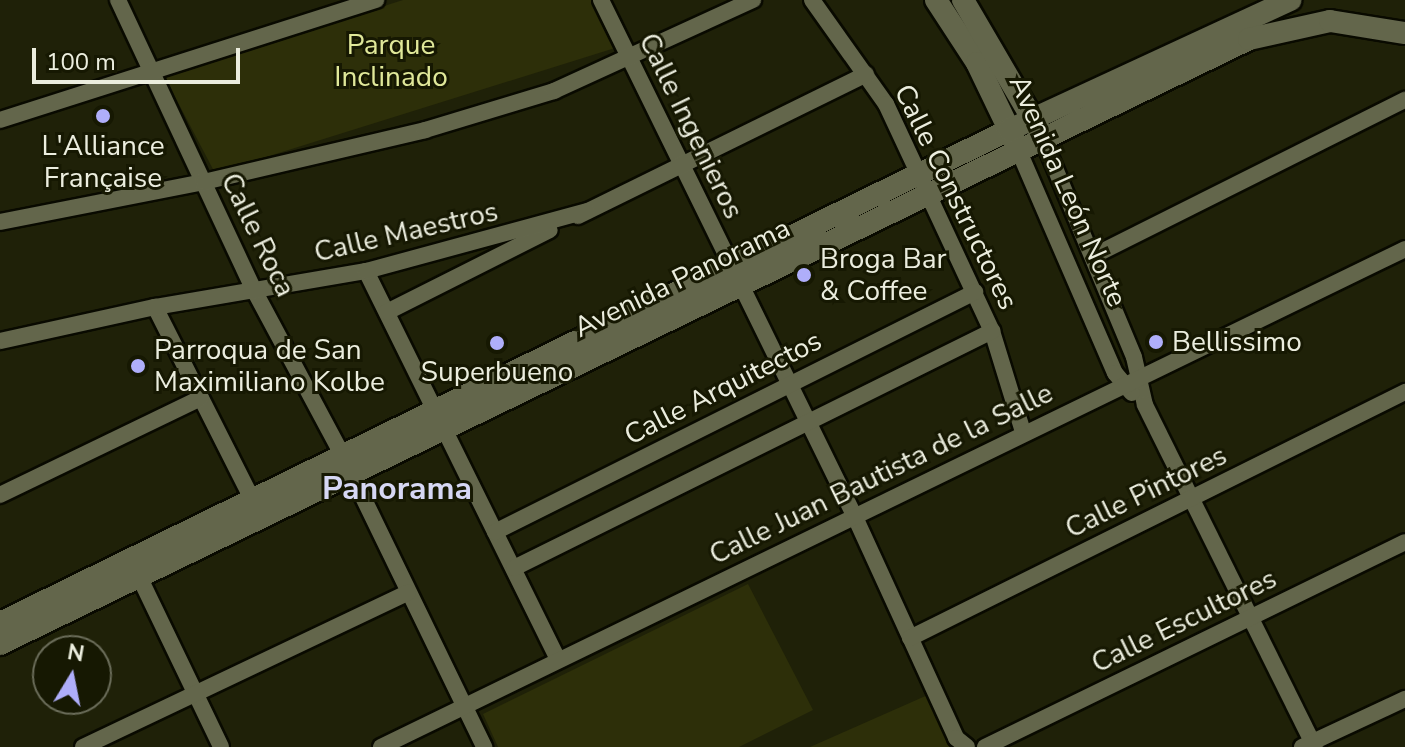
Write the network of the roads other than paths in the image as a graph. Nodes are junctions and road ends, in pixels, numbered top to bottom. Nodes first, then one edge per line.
1 (118, 0) edge
2 (376, 0) edge
3 (601, 0) edge
4 (753, 0) edge
5 (812, 0) edge
6 (936, 0) edge
7 (963, 0) edge
8 (1290, 0) edge
9 (1405, 33) edge
10 (629, 60) junction
11 (150, 73) junction
12 (866, 74) junction
13 (1405, 100) edge
14 (0, 120) edge
15 (1038, 128) junction
16 (1014, 139) junction
17 (682, 168) junction
18 (204, 182) junction
19 (923, 184) junction
20 (587, 211) junction
21 (0, 222) edge
22 (1405, 249) edge
23 (1093, 256) junction
24 (366, 271) junction
25 (735, 276) junction
26 (255, 292) junction
27 (975, 292) junction
28 (155, 307) junction
29 (387, 312) junction
30 (992, 331) junction
31 (0, 341) edge
32 (1141, 379) junction
33 (789, 385) junction
34 (1124, 387) junction
35 (1405, 392) edge
36 (201, 398) junction
37 (1145, 405) junction
38 (441, 419) junction
39 (807, 421) junction
40 (1023, 432) junction
41 (346, 462) junction
42 (0, 495) edge
43 (1191, 499) junction
44 (256, 508) junction
45 (855, 517) junction
46 (495, 532) junction
47 (1405, 542) edge
48 (514, 568) junction
49 (136, 570) junction
50 (408, 593) junction
51 (1251, 617) junction
52 (0, 623) edge
53 (910, 638) junction
54 (0, 644) edge
55 (558, 660) junction
56 (194, 692) junction
57 (1405, 699) edge
58 (465, 706) junction
59 (1310, 745) edge
60 (83, 747) edge
61 (221, 747) edge
62 (381, 747) edge
63 (484, 747) edge
64 (967, 747) edge
65 (986, 747) edge

1 - 11 street, Calle Roca
2 - 11 street
3 - 10 street, Calle Ingenieros
4 - 10 street
5 - 12 street, Calle Constructores
6 - 16 street, Avenida León Norte
7 - 15 street, Avenida León Norte
8 - 15 street, Avenida Panorama
9 - 15 street, Avenida Panorama
10 - 17 street, Calle Ingenieros
10 - 18 street
11 - 14 street
11 - 18 street, Calle Roca
12 - 17 street, Calle Maestros
12 - 19 street, Calle Constructores
13 - 23 street
15 - 16 street, Avenida Panorama
15 - 23 street, Avenida León Norte
16 - 19 street, Avenida Panorama
16 - 34 street, Avenida León Norte
17 - 20 street, Calle Maestros
17 - 25 street, Calle Ingenieros
18 - 21 street
18 - 26 street, Calle Roca
19 - 25 street, Avenida Panorama
19 - 27 street, Calle Constructores
20 - 24 street, Calle Maestros
20 - 29 street, Calle Maestros
22 - 32 street, Calle Juan Bautista de la Salle
23 - 32 street, Avenida León Norte
24 - 26 street, Calle Maestros
24 - 29 street
25 - 33 street, Calle Ingenieros
25 - 38 street, Avenida Panorama
26 - 28 street, Calle Maestros
26 - 41 street, Calle Roca
27 - 30 street, Calle Constructores
27 - 33 street, Calle Arquitectos
28 - 31 street, Calle Maestros
28 - 36 street
29 - 38 street
30 - 39 street
30 - 40 street, Calle Constructores
32 - 34 street, Calle Juan Bautista de la Salle
32 - 37 street, Avenida León Norte
33 - 39 street, Calle Ingenieros
33 - 46 street, Calle Arquitectos
34 - 37 street, Avenida León Norte
34 - 40 street, Calle Juan Bautista de la Salle
35 - 43 street, Calle Pintores
36 - 42 street
36 - 44 street
37 - 43 street, Avenida León Norte
38 - 41 street, Avenida Panorama
38 - 46 street
39 - 45 street, Calle Ingenieros
39 - 48 street
40 - 45 street, Calle Juan Bautista de la Salle
41 - 44 street, Avenida Panorama
41 - 50 street, Calle Roca
43 - 51 street, Avenida León Norte
43 - 53 street, Calle Pintores
44 - 49 street, Avenida Panorama
45 - 53 street, Calle Ingenieros
45 - 55 street, Calle Juan Bautista de la Salle
46 - 48 street
47 - 51 street, Calle Escultores
48 - 55 street
49 - 52 street, Avenida Panorama
49 - 54 street, Avenida Panorama
49 - 56 street
50 - 56 street
50 - 58 street, Calle Roca
51 - 59 street, Avenida León Norte
51 - 65 street, Calle Escultores
53 - 64 street, Calle Ingenieros
55 - 58 street, Calle Juan Bautista de la Salle
56 - 60 street
56 - 61 street
57 - 59 street
58 - 62 street, Calle Juan Bautista de la Salle
58 - 63 street, Calle Roca

